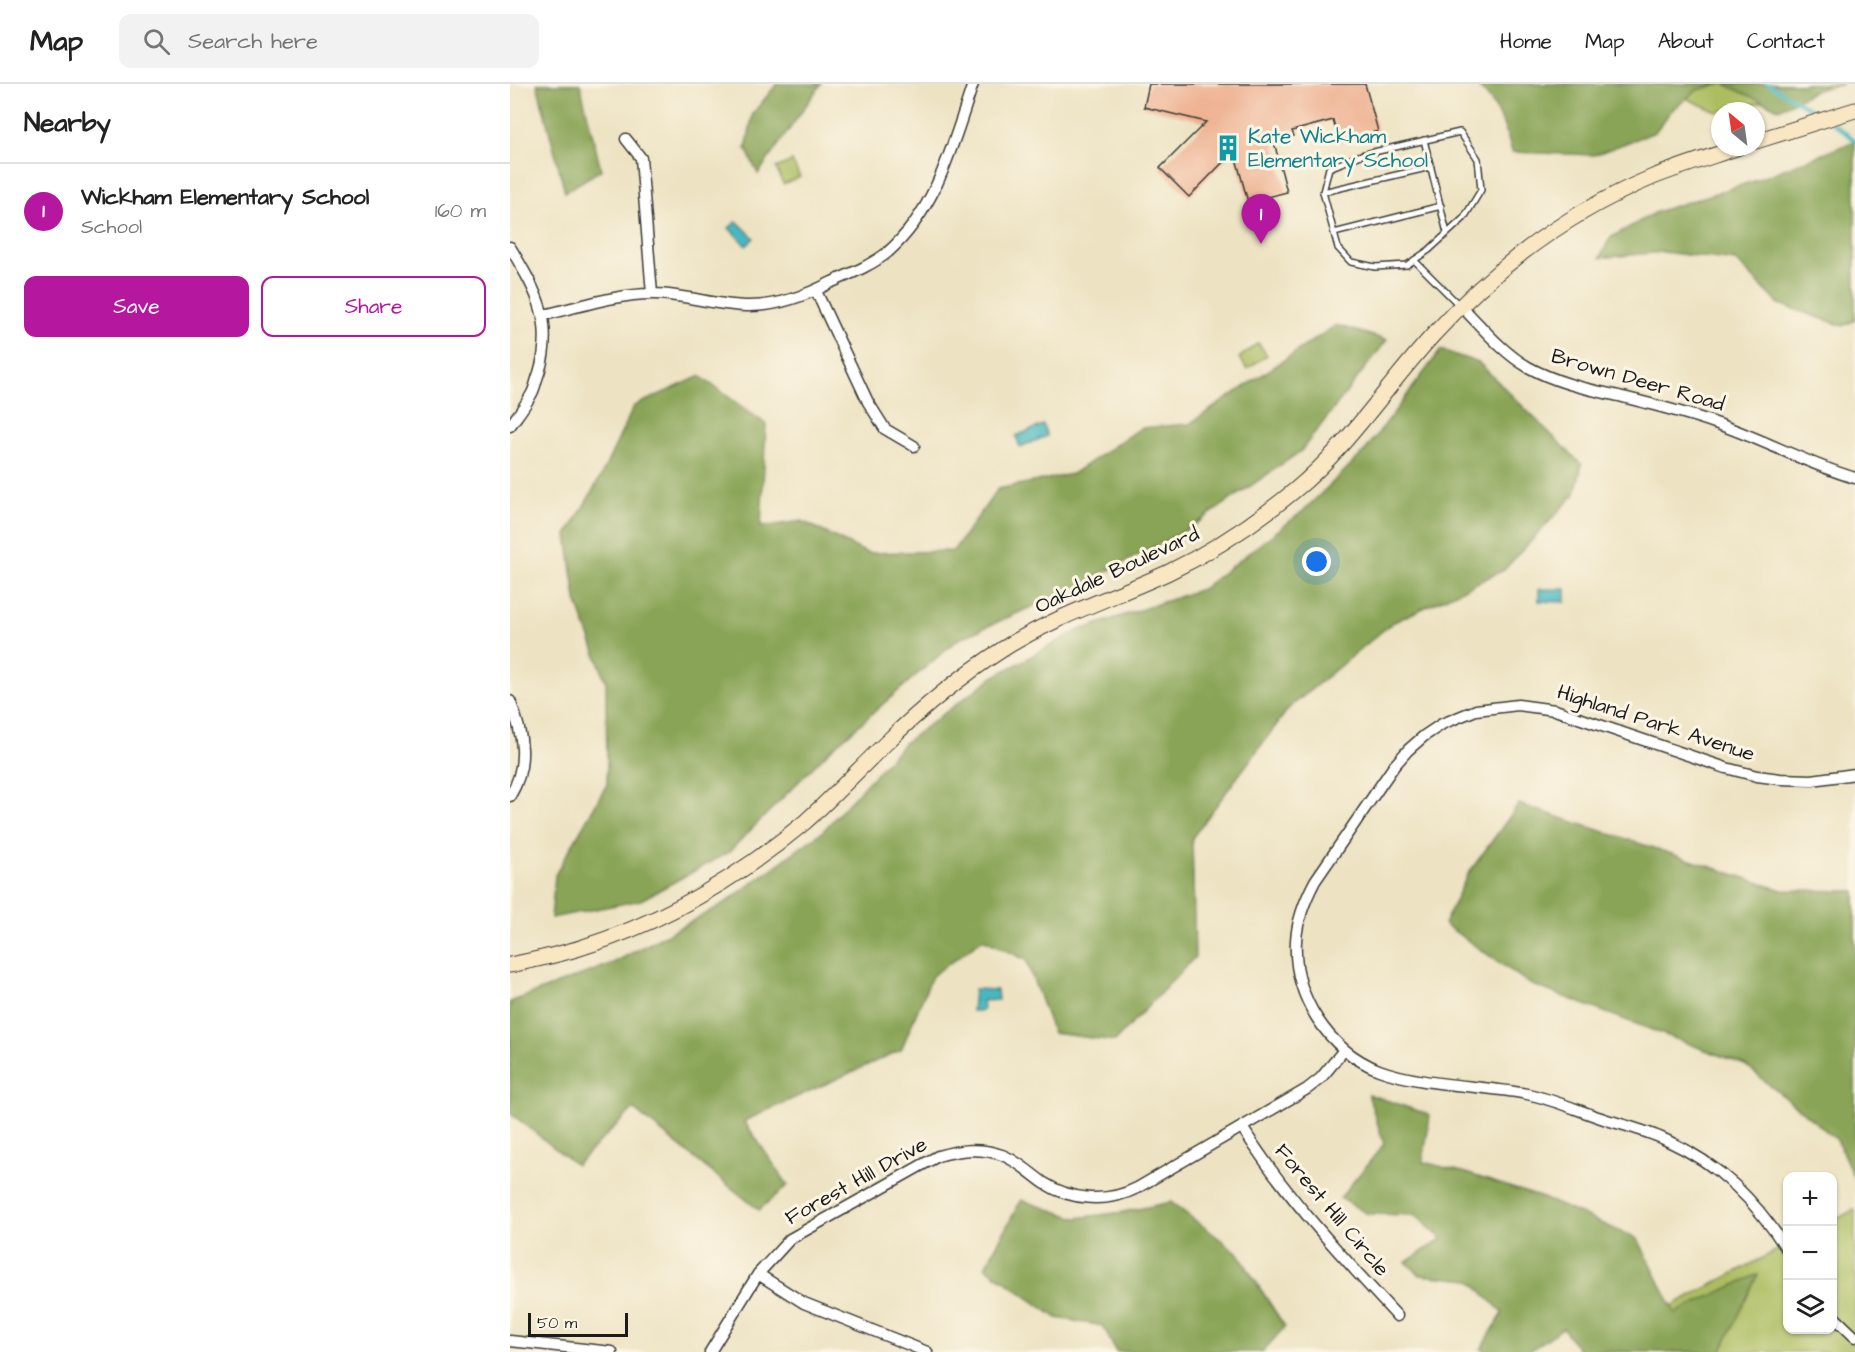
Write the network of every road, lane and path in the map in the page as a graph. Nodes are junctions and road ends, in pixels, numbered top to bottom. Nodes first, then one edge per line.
1 (973, 84) edge
2 (1855, 110) edge
3 (1765, 138) edge
4 (626, 139) dead end
5 (1424, 140) junction
6 (1713, 156) edge
7 (1431, 167) junction
8 (1323, 192) junction
9 (1441, 206) junction
10 (1334, 233) junction
11 (1447, 233) junction
12 (510, 247) edge
13 (1414, 260) junction
14 (816, 291) junction
15 (652, 294) junction
16 (1461, 306) junction
17 (544, 315) junction
18 (510, 426) edge
19 (914, 446) dead end
20 (1855, 478) edge
21 (510, 701) edge
22 (1855, 774) edge
23 (510, 796) edge
24 (510, 965) edge
25 (1344, 1050) junction
26 (1242, 1127) junction
27 (1783, 1243) edge
28 (758, 1274) junction
29 (1397, 1316) dead end
30 (1837, 1319) edge
31 (1855, 1337) edge
32 (510, 1341) edge
33 (612, 1352) edge
34 (710, 1352) edge
35 (927, 1352) edge

1 - 14 street
2 - 3 main road
4 - 15 street
5 - 7 lane
5 - 8 lane
5 - 11 lane
6 - 16 main road, Oakdale Boulevard
7 - 8 lane
7 - 9 lane
8 - 10 lane
9 - 10 lane
9 - 11 lane
10 - 13 lane
11 - 13 lane
12 - 17 street
13 - 16 lane
14 - 15 street
14 - 19 street
15 - 17 street
16 - 20 street, Brown Deer Road
16 - 24 main road, Oakdale Boulevard
17 - 18 street
21 - 23 street
22 - 25 street, Highland Park Avenue
25 - 26 street, Forest Hill Drive
25 - 27 street, Highland Park Avenue
26 - 28 street, Forest Hill Drive
26 - 29 street, Forest Hill Circle
28 - 34 street, Forest Hill Drive
28 - 35 street
30 - 31 street
32 - 33 street

